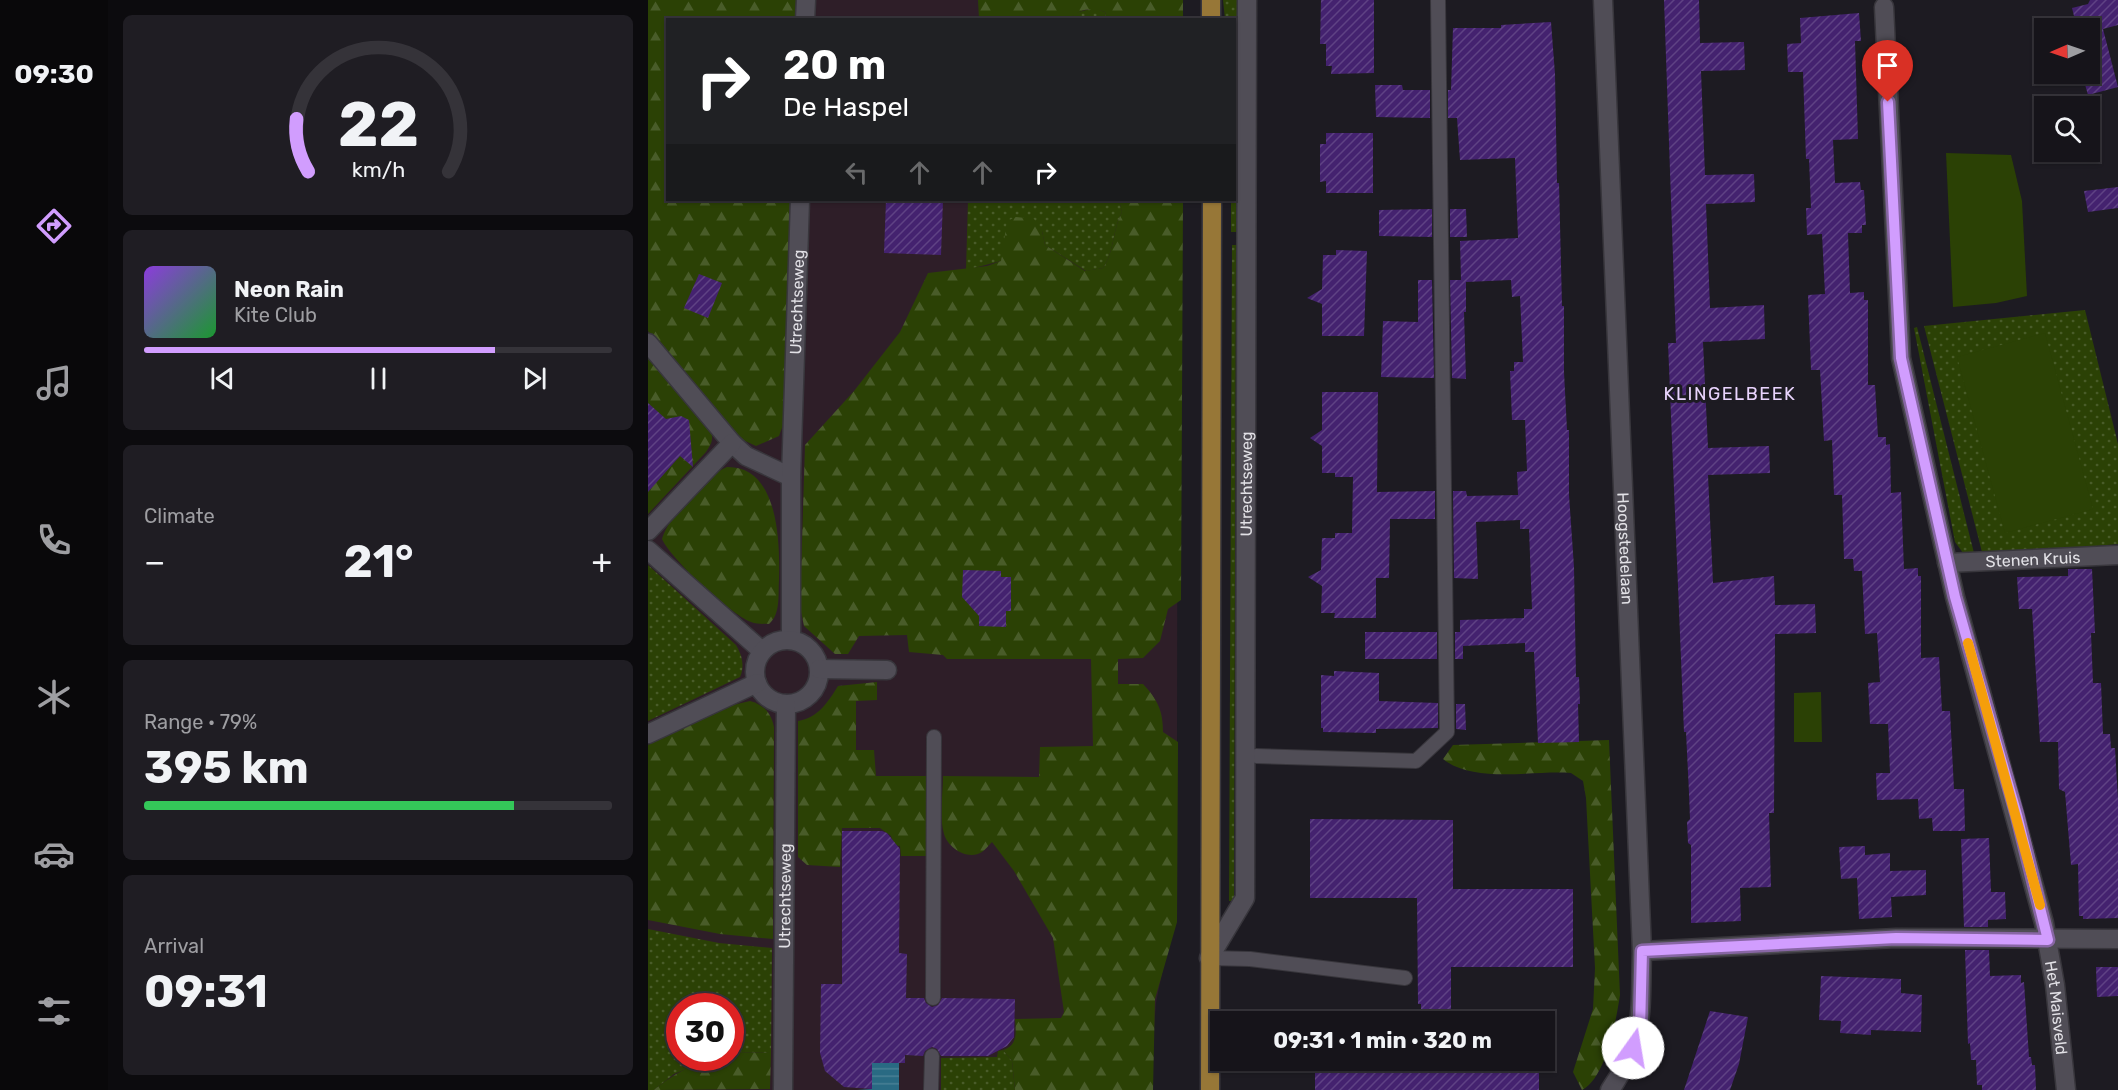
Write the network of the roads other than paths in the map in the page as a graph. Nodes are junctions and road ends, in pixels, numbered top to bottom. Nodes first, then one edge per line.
1 (806, 0) edge
2 (1211, 0) edge
3 (1247, 0) edge
4 (1438, 0) edge
5 (1603, 0) edge
6 (1884, 7) dead end
7 (805, 18) edge
8 (1211, 18) edge
9 (800, 201) edge
10 (1212, 201) edge
11 (648, 343) edge
12 (732, 443) junction
13 (791, 477) junction
14 (648, 531) edge
15 (648, 550) edge
16 (2118, 555) edge
17 (1947, 563) junction
18 (791, 640) junction
19 (762, 651) junction
20 (819, 669) junction
21 (887, 670) dead end
22 (757, 682) junction
23 (786, 704) junction
24 (648, 734) edge
25 (934, 737) dead end
26 (1256, 756) dead end
27 (2118, 939) edge
28 (2048, 940) junction
29 (1642, 951) junction
30 (1209, 958) junction
31 (1405, 978) dead end
32 (933, 998) dead end
33 (932, 1056) dead end
34 (783, 1090) edge
35 (932, 1090) edge
36 (1210, 1090) edge
37 (1610, 1090) edge
38 (2066, 1090) edge

1 - 7 street
2 - 8 main road
3 - 30 street, Utrechtseweg
4 - 26 lane
5 - 29 street, Hoogstedelaan
6 - 17 street, Het Maisveld
9 - 13 street, Utrechtseweg
10 - 30 main road
11 - 12 street
12 - 13 street
12 - 14 street
13 - 18 street, Utrechtseweg
15 - 19 street
16 - 17 street, Stenen Kruis
17 - 28 street, Het Maisveld
18 - 19 street
18 - 20 street
19 - 22 street
20 - 21 street
20 - 23 street
22 - 23 street
22 - 24 street
23 - 34 street, Utrechtseweg
25 - 32 lane
27 - 28 street
28 - 29 street
28 - 38 street, Het Maisveld
29 - 37 street, Hoogstedelaan
30 - 31 lane
30 - 36 main road
33 - 35 lane

